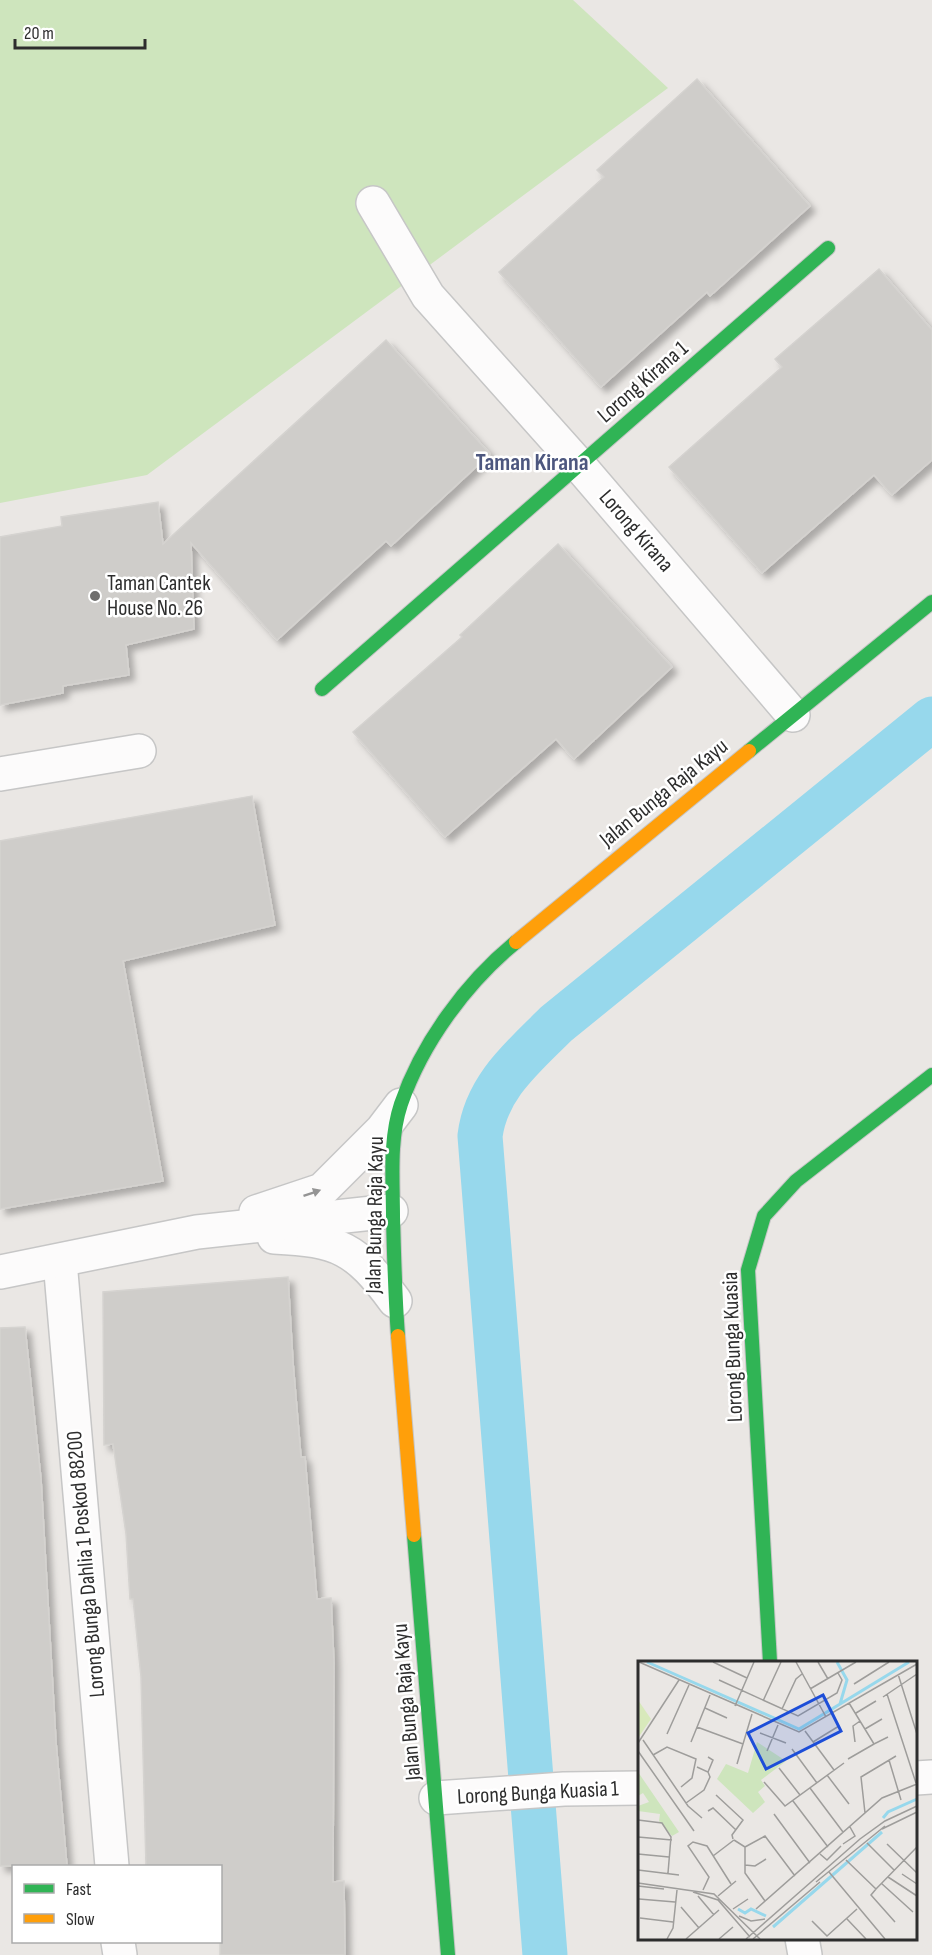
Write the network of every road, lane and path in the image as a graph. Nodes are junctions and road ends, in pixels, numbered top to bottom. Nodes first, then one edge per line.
1 (373, 203) dead end
2 (828, 248) dead end
3 (579, 465) junction
4 (932, 602) edge
5 (322, 689) dead end
6 (793, 715) junction
7 (139, 751) dead end
8 (0, 774) edge
9 (932, 1075) edge
10 (401, 1105) junction
11 (392, 1211) junction
12 (197, 1232) junction
13 (60, 1261) junction
14 (0, 1272) edge
15 (395, 1300) junction
16 (770, 1661) edge
17 (932, 1777) edge
18 (917, 1778) edge
19 (638, 1788) edge
20 (436, 1798) junction
21 (112, 1865) edge
22 (802, 1940) edge
23 (448, 1955) edge
24 (805, 1955) edge

1 - 3 street, Lorong Kirana
2 - 3 street, Lorong Kirana 1
3 - 5 street, Lorong Kirana 1
3 - 6 street, Lorong Kirana
4 - 6 street, Jalan Bunga Raja Kayu
6 - 10 street, Jalan Bunga Raja Kayu
7 - 8 street
9 - 16 street, Lorong Bunga Kuasia
10 - 11 street, Jalan Bunga Raja Kayu
12 -> 10 street
11 - 12 street
11 - 15 street, Jalan Bunga Raja Kayu
12 - 13 street
12 - 15 street
13 - 14 street
13 - 21 street, Lorong Bunga Dahlia 1 Poskod 88200
15 - 20 street, Jalan Bunga Raja Kayu
17 - 18 street
19 - 20 street, Lorong Bunga Kuasia 1
20 - 23 street, Jalan Bunga Raja Kayu
22 - 24 street

